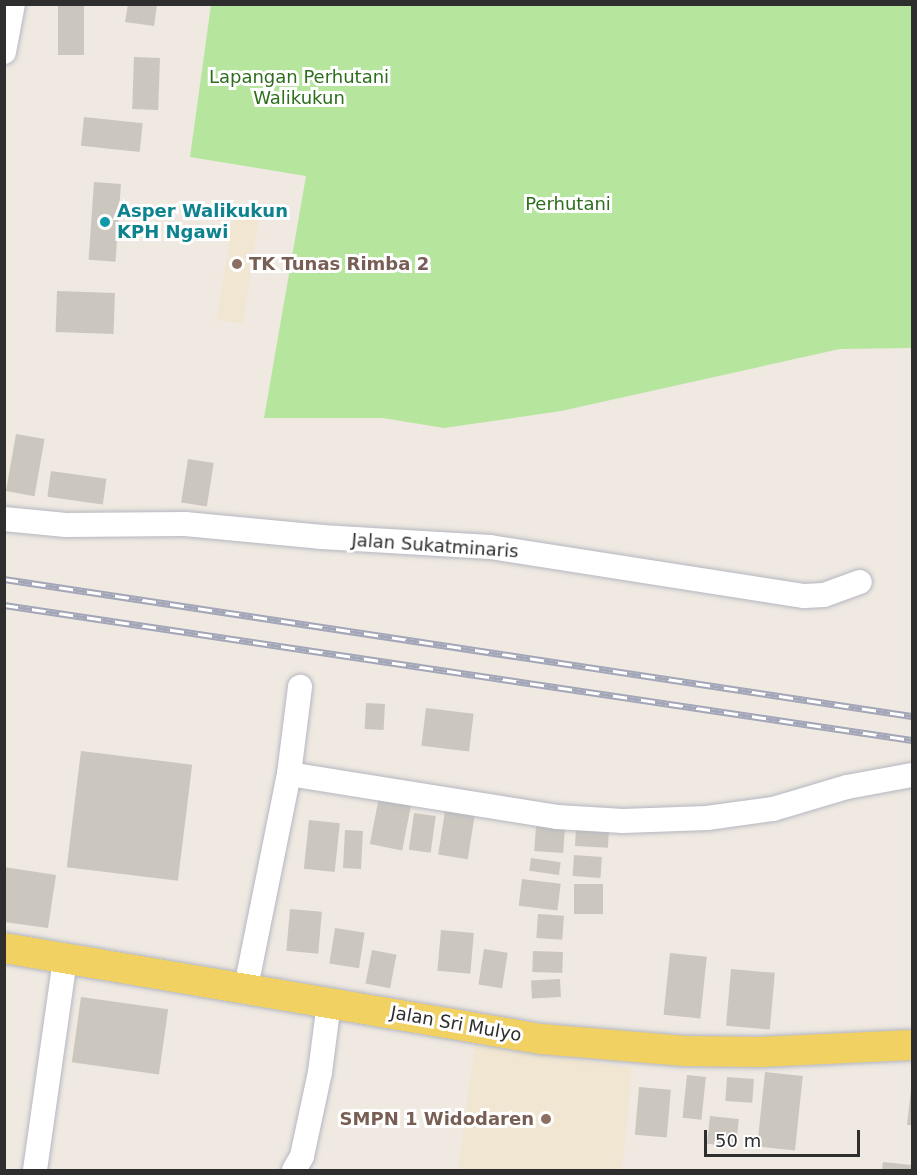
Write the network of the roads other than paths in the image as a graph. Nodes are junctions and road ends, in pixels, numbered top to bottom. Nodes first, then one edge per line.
1 (13, 4) edge
2 (4, 52) edge
3 (4, 519) edge
4 (860, 582) dead end
5 (300, 687) dead end
6 (289, 774) junction
7 (912, 775) edge
8 (4, 948) edge
9 (65, 958) junction
10 (246, 987) junction
11 (329, 1003) junction
12 (912, 1045) edge
13 (35, 1170) edge
14 (294, 1170) edge

1 - 2 street
3 - 4 street, Jalan Sukatminaris
5 - 6 street
6 - 7 street
6 - 10 street
8 - 9 main road, Jalan Sri Mulyo
9 - 10 main road, Jalan Sri Mulyo
9 - 13 street
10 - 11 main road, Jalan Sri Mulyo
11 - 12 main road, Jalan Sri Mulyo
11 - 14 street

